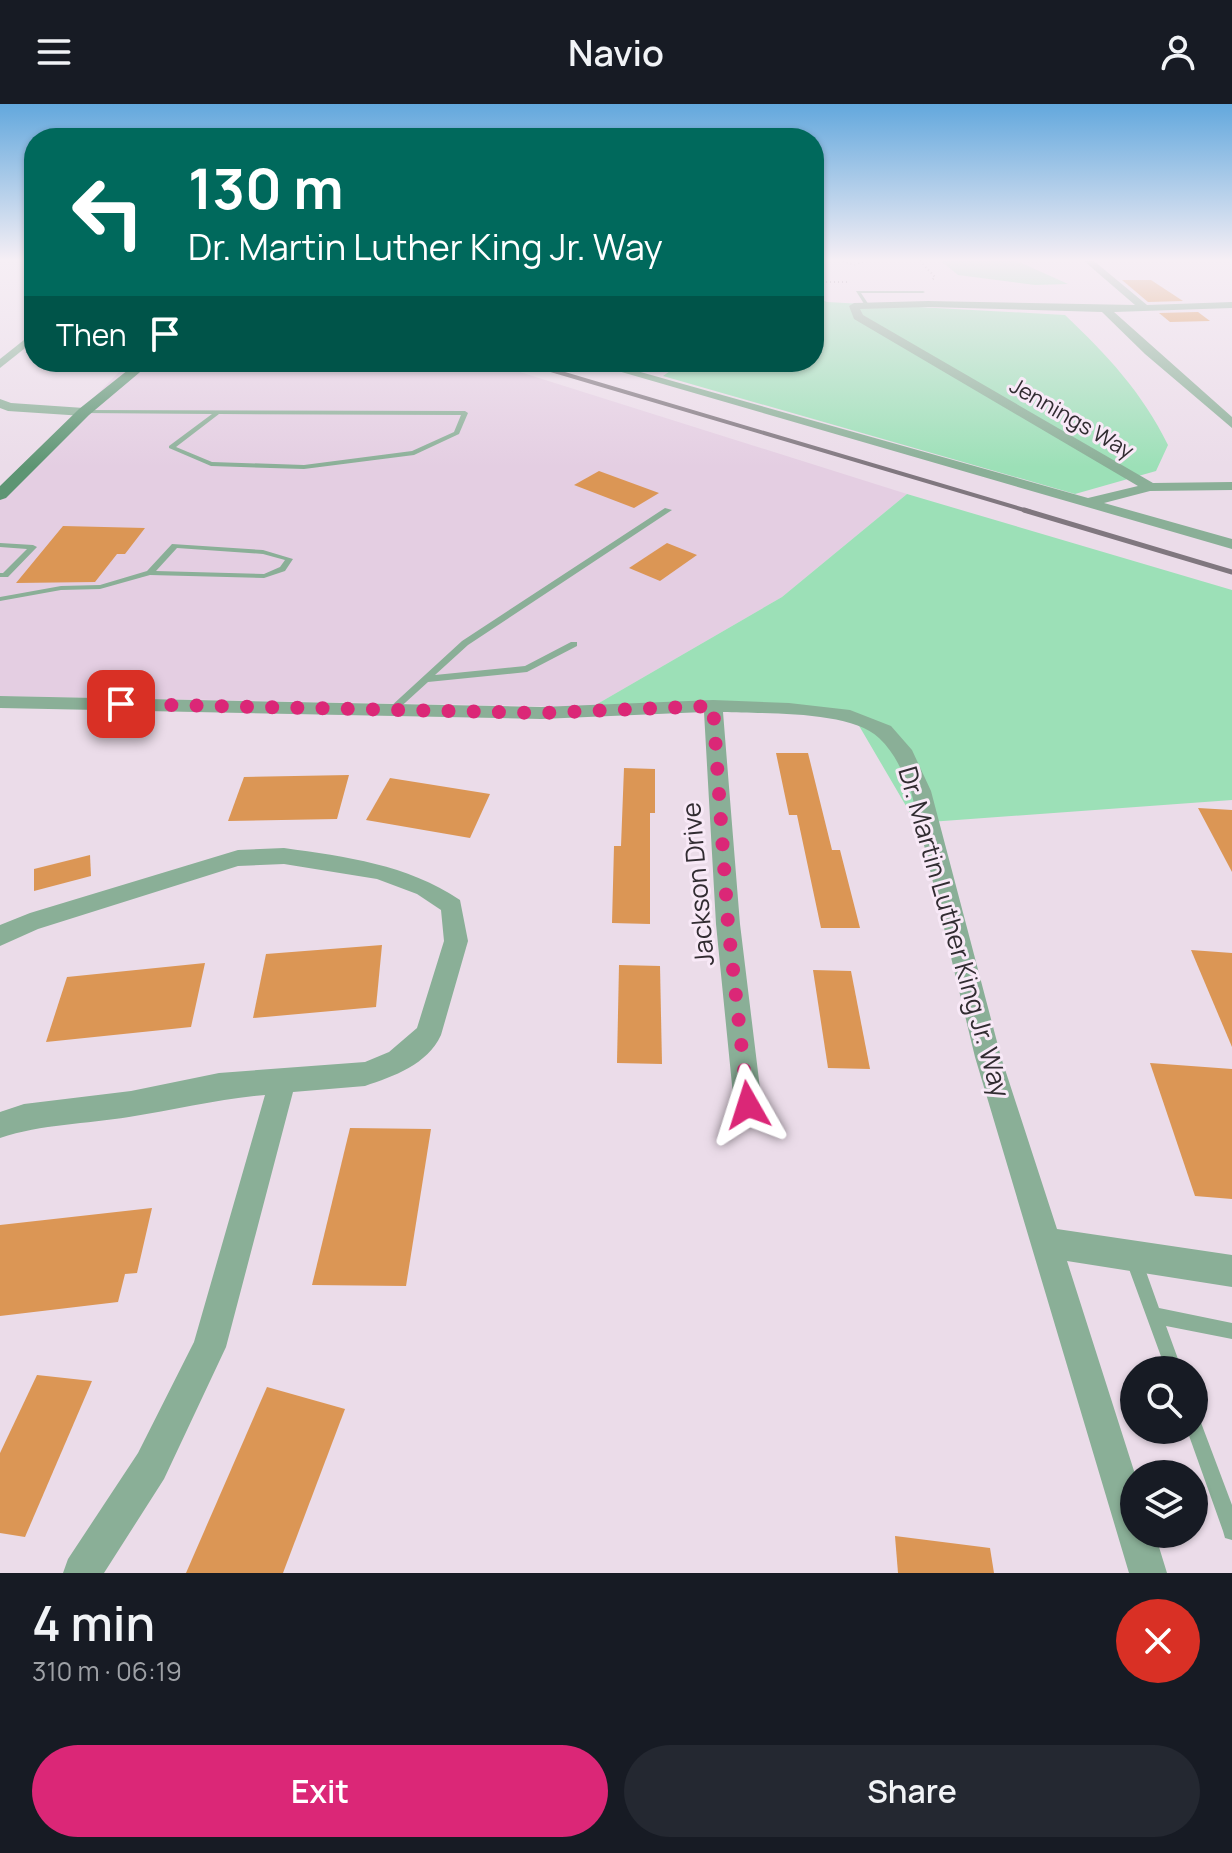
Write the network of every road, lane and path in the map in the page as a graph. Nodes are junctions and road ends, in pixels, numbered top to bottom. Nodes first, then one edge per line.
1 (880, 330) edge
2 (1125, 330) edge
3 (24, 344) edge
4 (0, 365) edge
5 (134, 372) edge
6 (628, 372) edge
7 (0, 403) edge
8 (84, 412) junction
9 (218, 412) junction
10 (1232, 424) edge
11 (1232, 486) edge
12 (1150, 487) junction
13 (0, 495) edge
14 (1086, 504) junction
15 (668, 510) dead end
16 (1232, 544) edge
17 (0, 545) edge
18 (150, 573) junction
19 (0, 575) edge
20 (0, 599) edge
21 (574, 644) dead end
22 (426, 679) junction
23 (0, 702) edge
24 (713, 706) junction
25 (392, 710) junction
26 (0, 936) edge
27 (283, 1080) junction
28 (748, 1105) dead end
29 (0, 1125) edge
30 (1043, 1242) junction
31 (1133, 1258) junction
32 (1232, 1271) edge
33 (1154, 1315) junction
34 (1232, 1331) edge
35 (1169, 1356) edge
36 (1201, 1444) edge
37 (1120, 1484) edge
38 (1232, 1531) edge
39 (1140, 1548) edge
40 (82, 1573) edge
41 (1148, 1573) edge

1 - 12 street, Jennings Way
2 - 10 street
3 - 4 street
5 - 8 street
6 - 14 street
7 - 8 street
8 - 9 lane
8 - 13 street
9 - 9 lane
11 - 12 street
12 - 14 street
14 - 16 street
15 - 22 lane
17 - 19 lane
18 - 18 lane
18 - 20 lane
21 - 22 lane
22 - 25 lane
23 - 25 street, Dr. Martin Luther King Jr. Way
24 - 25 street, Dr. Martin Luther King Jr. Way
24 - 28 street, Jackson Drive
24 - 30 street, Dr. Martin Luther King Jr. Way
26 - 27 street
27 - 29 street
27 - 40 street
30 - 31 street
30 - 37 street, Dr. Martin Luther King Jr. Way
31 - 32 street
31 - 33 lane
33 - 34 lane
33 - 35 lane
36 - 38 lane
39 - 41 street, Dr. Martin Luther King Jr. Way

